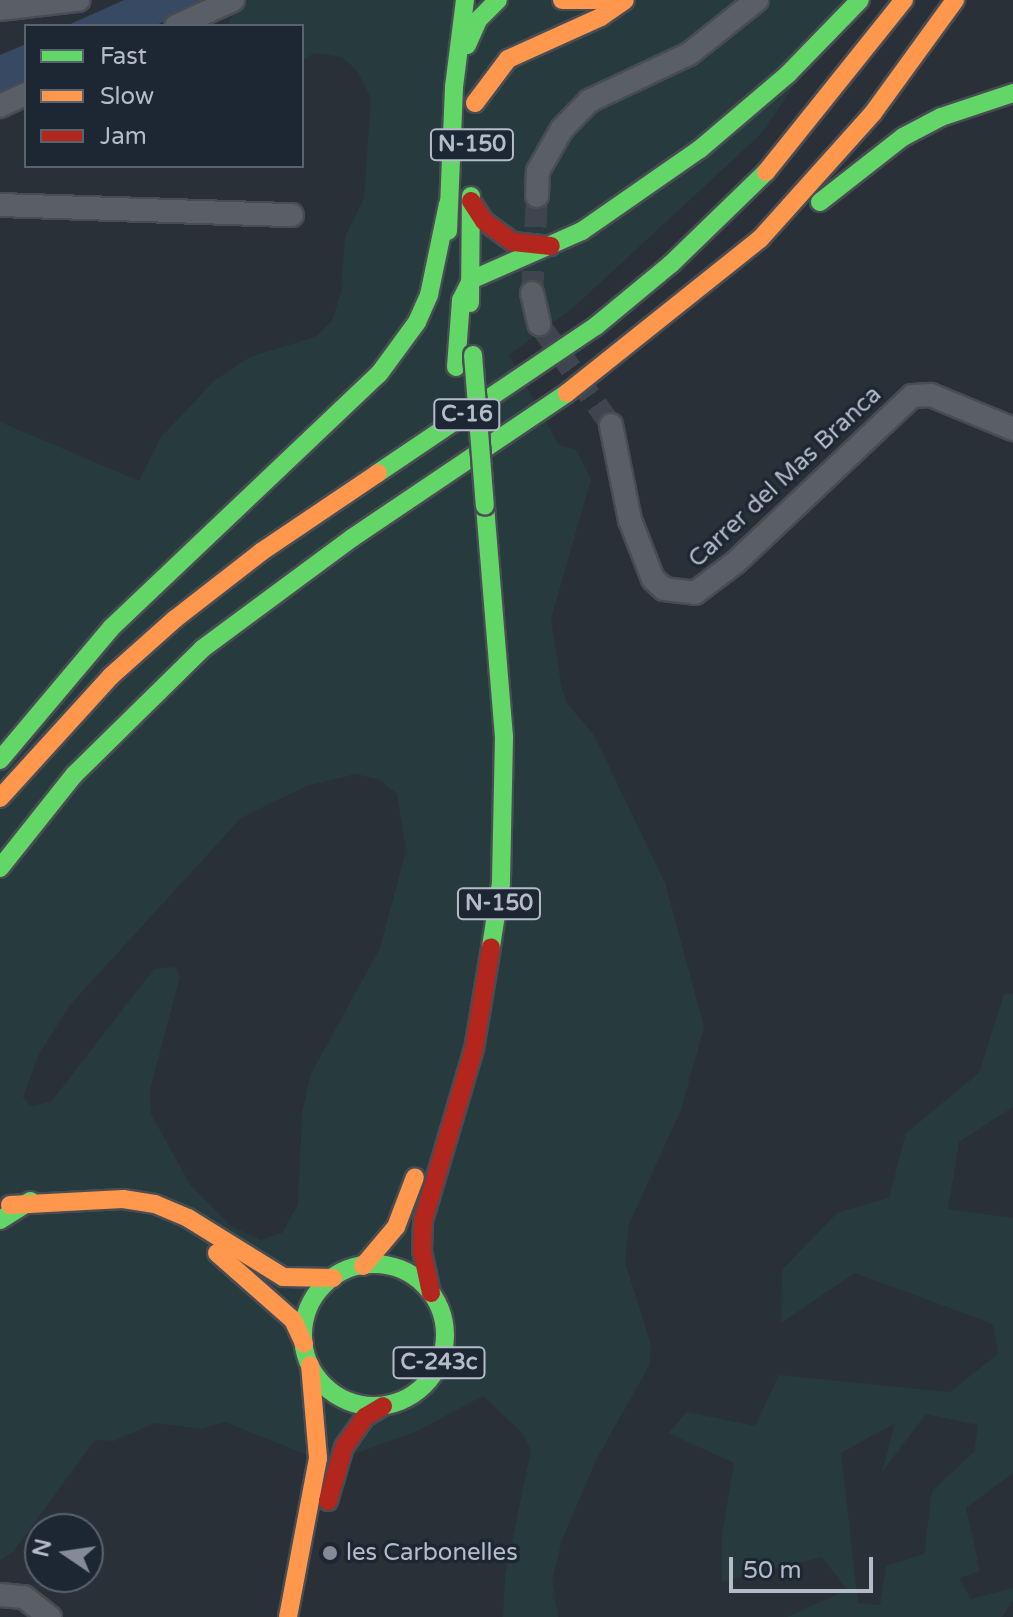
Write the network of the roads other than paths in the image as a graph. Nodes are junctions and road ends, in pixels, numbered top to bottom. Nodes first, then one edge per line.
1 (78, 0) edge
2 (233, 0) edge
3 (465, 0) edge
4 (562, 0) edge
5 (605, 0) edge
6 (625, 0) edge
7 (757, 0) edge
8 (860, 0) edge
9 (904, 0) edge
10 (955, 0) edge
11 (487, 3) edge
12 (0, 9) edge
13 (180, 24) edge
14 (542, 41) junction
15 (454, 87) junction
16 (1013, 93) edge
17 (24, 95) edge
18 (475, 103) junction
19 (0, 106) edge
20 (537, 196) tunnel mouth
21 (471, 201) junction
22 (448, 204) junction
23 (0, 205) edge
24 (292, 215) dead end
25 (551, 246) junction
26 (471, 280) junction
27 (706, 286) junction
28 (532, 293) tunnel mouth
29 (539, 324) tunnel mouth
30 (456, 367) junction
31 (611, 425) tunnel mouth
32 (1013, 429) edge
33 (478, 510) junction
34 (0, 760) edge
35 (0, 798) edge
36 (0, 868) edge
37 (31, 1201) junction
38 (0, 1206) edge
39 (188, 1218) junction
40 (0, 1220) edge
41 (363, 1266) junction
42 (333, 1278) junction
43 (431, 1293) junction
44 (304, 1344) junction
45 (310, 1365) junction
46 (383, 1406) junction
47 (0, 1595) edge
48 (50, 1617) edge
49 (288, 1617) edge
50 (306, 1617) edge

1 - 12 street
2 - 13 street
3 - 15 main road, N-150
4 - 5 main road
6 - 14 main road
7 - 20 street
8 - 25 main road
9 - 35 main road, C-16
10 - 27 main road, C-16
11 - 14 main road
11 - 15 main road
11 - 18 main road, N-150
14 - 18 main road
15 - 22 main road, N-150
16 - 27 main road
17 - 19 street
18 - 21 main road, N-150
21 - 25 main road
21 - 26 main road, N-150
22 - 30 main road, N-150
22 - 34 main road
23 - 24 street
25 - 26 main road
26 - 30 main road
26 - 33 main road, N-150, bridge
27 - 36 main road, C-16
28 - 29 street
30 - 33 main road, N-150
31 - 32 street, Carrer del Mas Branca
33 - 41 main road, N-150
33 - 43 main road, N-150
37 - 38 main road
37 - 39 main road
37 - 40 main road
39 - 42 main road
39 - 44 main road, C-243c
41 - 42 main road
41 - 43 main road
42 - 44 main road, C-243c
43 - 46 main road, C-243c
44 - 45 main road, C-243c
45 - 46 main road, C-243c
45 - 49 main road, C-243c
46 - 50 main road, C-243c
47 - 48 street

